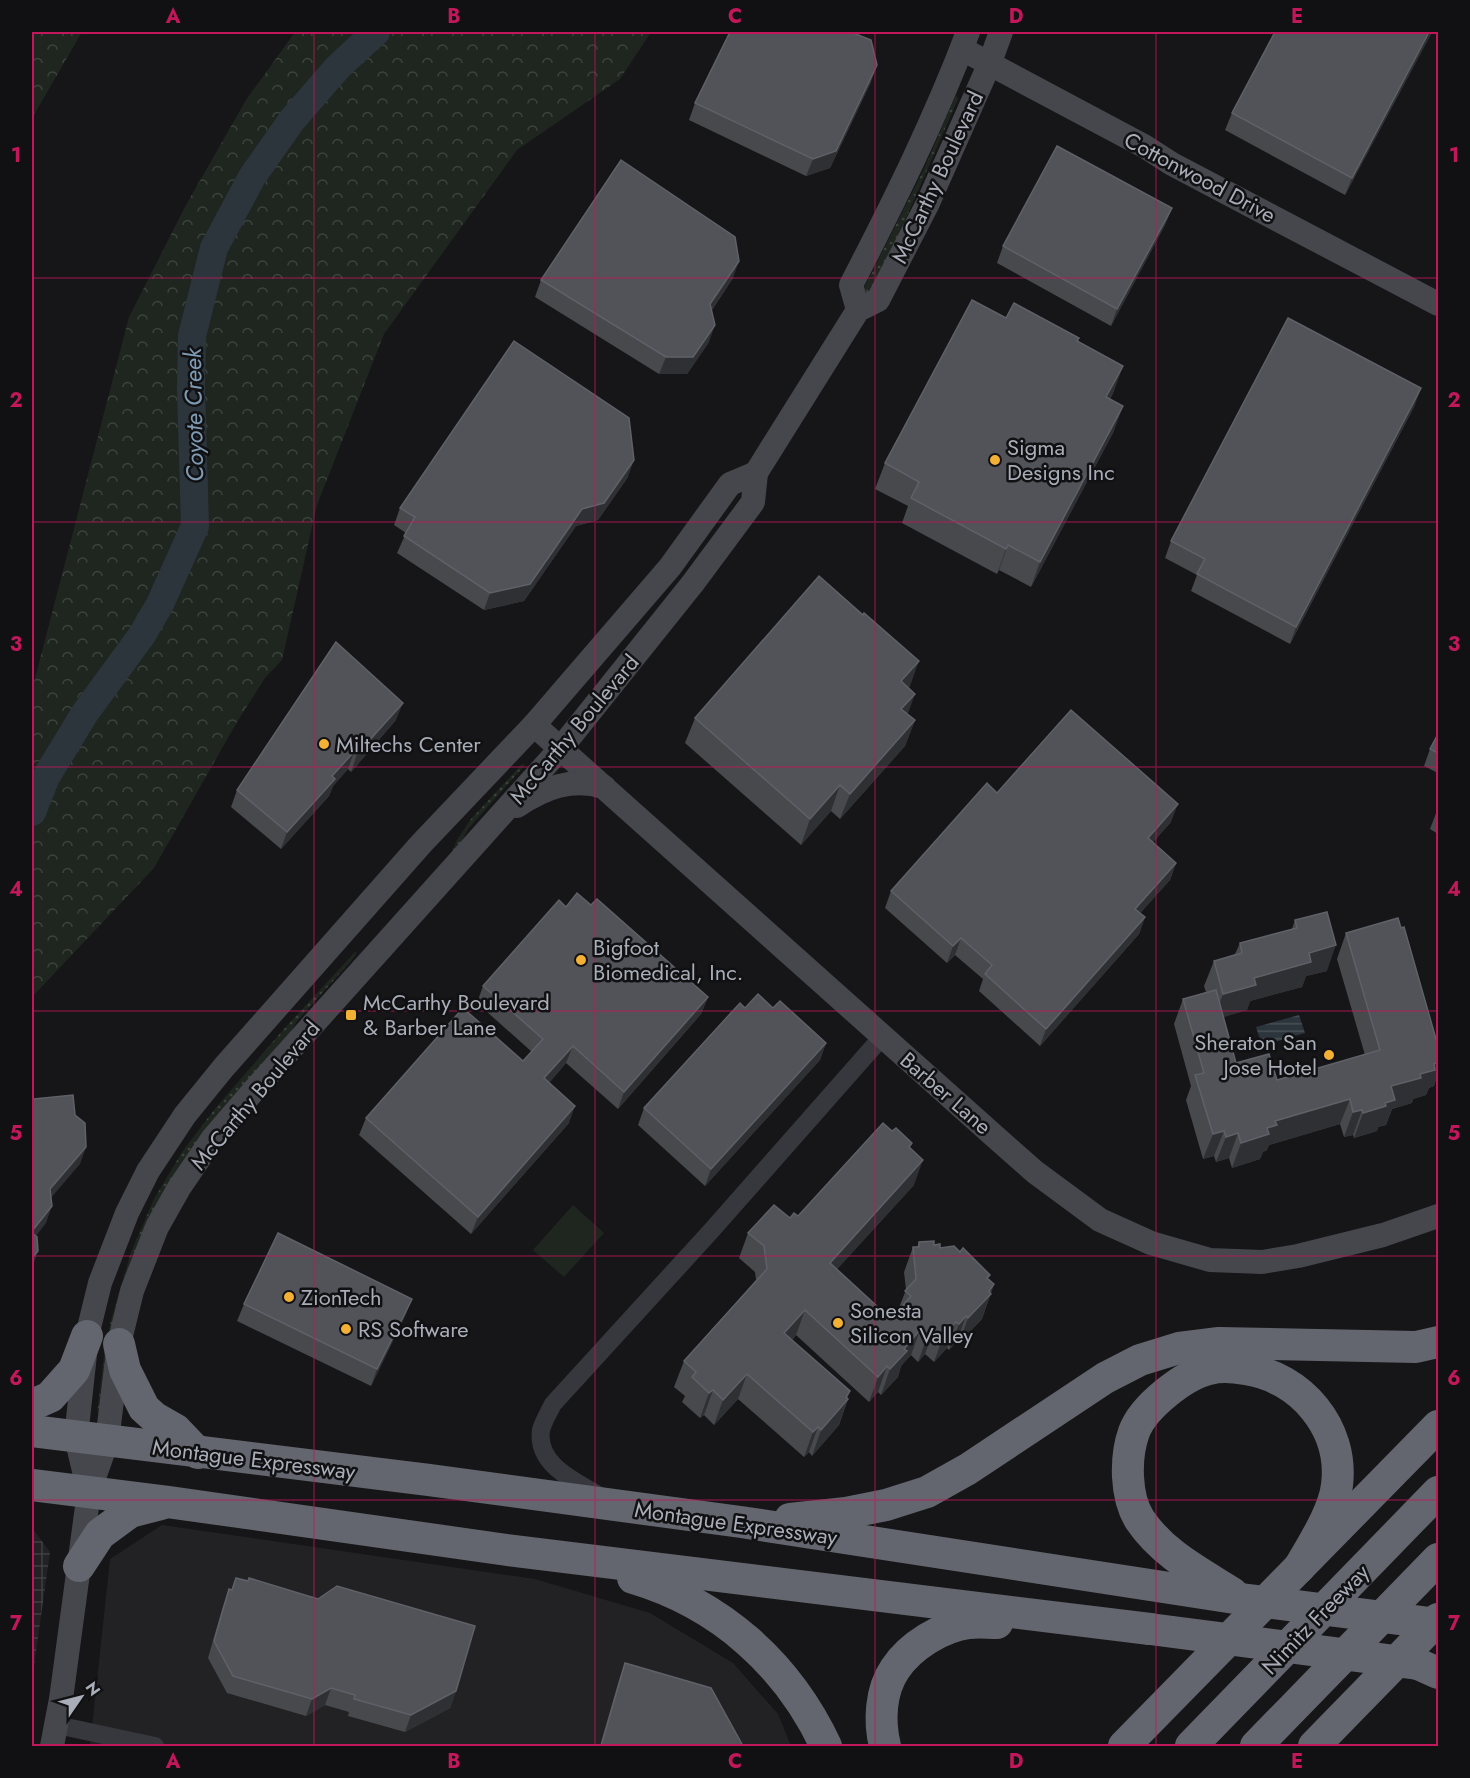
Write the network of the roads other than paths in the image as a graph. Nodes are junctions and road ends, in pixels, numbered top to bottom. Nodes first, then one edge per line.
1 (1001, 32) edge
2 (965, 40) edge
3 (989, 65) junction
4 (1438, 304) edge
5 (858, 310) junction
6 (756, 472) junction
7 (534, 725) junction
8 (561, 748) junction
9 (604, 787) junction
10 (500, 817) junction
11 (882, 1037) junction
12 (1438, 1216) edge
13 (87, 1336) junction
14 (1438, 1342) edge
15 (119, 1344) junction
16 (32, 1405) edge
17 (1438, 1426) edge
18 (32, 1431) edge
19 (76, 1437) junction
20 (107, 1441) junction
21 (198, 1453) junction
22 (32, 1485) edge
23 (89, 1492) junction
24 (1438, 1492) edge
25 (168, 1502) junction
26 (617, 1507) junction
27 (741, 1522) junction
28 (507, 1550) junction
29 (1438, 1559) edge
30 (79, 1566) junction
31 (1299, 1568) junction
32 (1188, 1580) junction
33 (1438, 1619) edge
34 (1438, 1624) edge
35 (1150, 1629) junction
36 (1432, 1668) edge
37 (1377, 1682) junction
38 (54, 1736) edge
39 (154, 1746) edge
40 (826, 1746) edge
41 (885, 1746) edge
42 (1124, 1746) edge
43 (1191, 1746) edge
44 (1256, 1746) edge
45 (1314, 1746) edge
46 (1343, 1746) edge

1 - 3 main road, McCarthy Boulevard
2 - 3 main road, Cottonwood Drive
2 - 5 main road, McCarthy Boulevard
3 - 4 main road, Cottonwood Drive
3 - 5 main road, McCarthy Boulevard
5 - 6 main road, McCarthy Boulevard
6 - 7 main road, McCarthy Boulevard
6 - 8 main road, McCarthy Boulevard
7 - 8 main road, Barber Lane
7 - 13 main road, McCarthy Boulevard
8 - 9 main road, Barber Lane
8 - 10 main road, McCarthy Boulevard
9 - 10 main road
9 - 11 main road, Barber Lane
10 - 15 main road, McCarthy Boulevard
11 - 12 main road, Barber Lane
11 - 26 street
13 - 16 highway
13 - 19 main road, McCarthy Boulevard
14 - 27 highway
15 - 20 main road, McCarthy Boulevard
15 - 21 highway
17 - 31 highway
18 - 19 highway, Montague Expressway
19 - 20 highway, Montague Expressway
19 - 23 main road, McCarthy Boulevard
20 - 21 highway, Montague Expressway
20 - 23 main road, McCarthy Boulevard
21 - 26 highway, Montague Expressway
22 - 23 highway
23 - 25 highway
23 - 30 main road
24 - 43 highway, Nimitz Freeway
25 - 28 highway
25 - 30 highway
26 - 27 highway, Montague Expressway
27 - 32 highway, Montague Expressway
28 - 35 highway
28 - 40 highway
29 - 44 highway, Nimitz Freeway
30 - 38 main road
31 - 32 highway
31 - 42 highway
32 - 34 highway, bridge
33 - 37 highway
35 - 36 highway, bridge
35 - 41 highway
37 - 45 highway
37 - 46 highway
38 - 39 street

